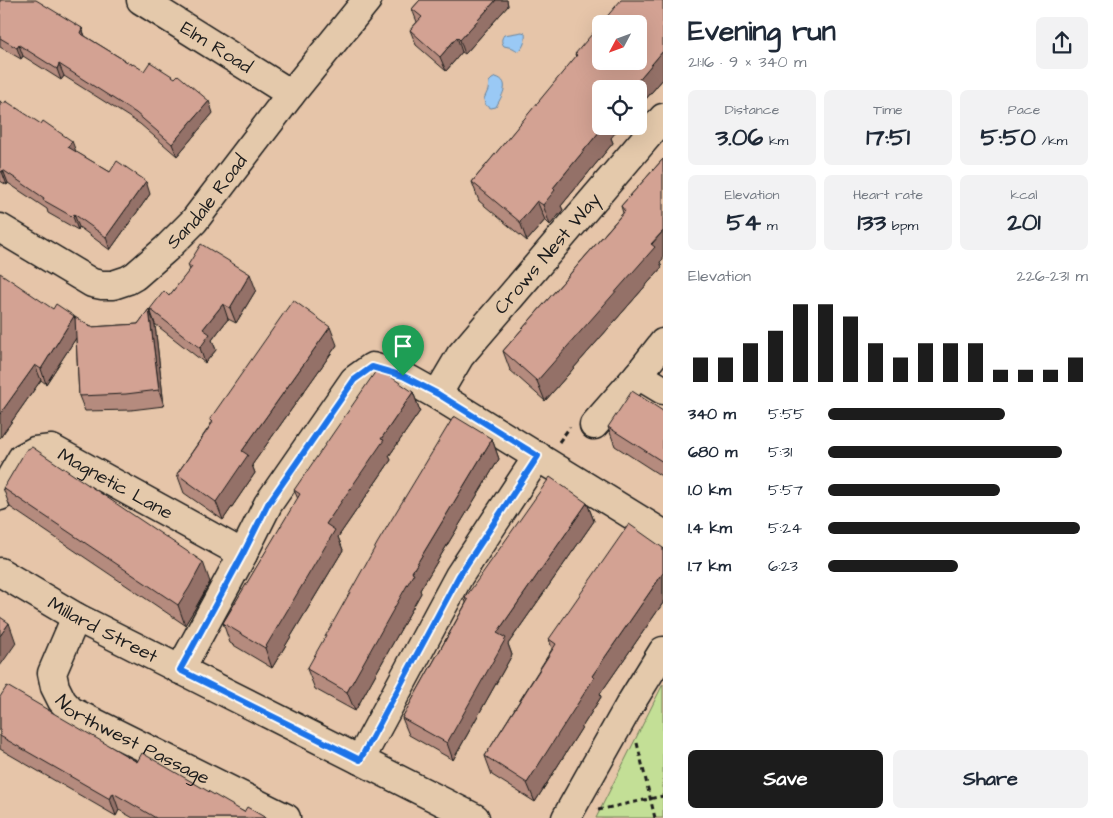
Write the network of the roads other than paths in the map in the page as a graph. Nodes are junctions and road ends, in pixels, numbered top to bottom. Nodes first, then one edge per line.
1 (141, 0) edge
2 (367, 0) edge
3 (291, 94) junction
4 (663, 118) edge
5 (0, 228) edge
6 (663, 343) edge
7 (638, 375) junction
8 (663, 390) edge
9 (438, 394) junction
10 (594, 425) road end
11 (542, 458) junction
12 (0, 496) edge
13 (663, 534) edge
14 (243, 554) junction
15 (0, 572) edge
16 (76, 617) junction
17 (663, 651) edge
18 (180, 670) junction
19 (360, 760) junction
20 (286, 818) edge
21 (475, 818) edge
22 (566, 818) edge

1 - 3 street, Elm Road
2 - 3 street, Sandale Road
3 - 5 street, Sandale Road
4 - 9 street, Crows Nest Way
6 - 7 street
7 - 8 street
7 - 10 street
9 - 11 street
9 - 14 street
11 - 13 street
11 - 19 street
12 - 14 street, Magnetic Lane
14 - 18 street
15 - 16 street, Millard Street
16 - 18 street, Millard Street
16 - 20 street, Northwest Passage
17 - 22 street
18 - 19 street, Millard Street
19 - 21 street, Millard Street

